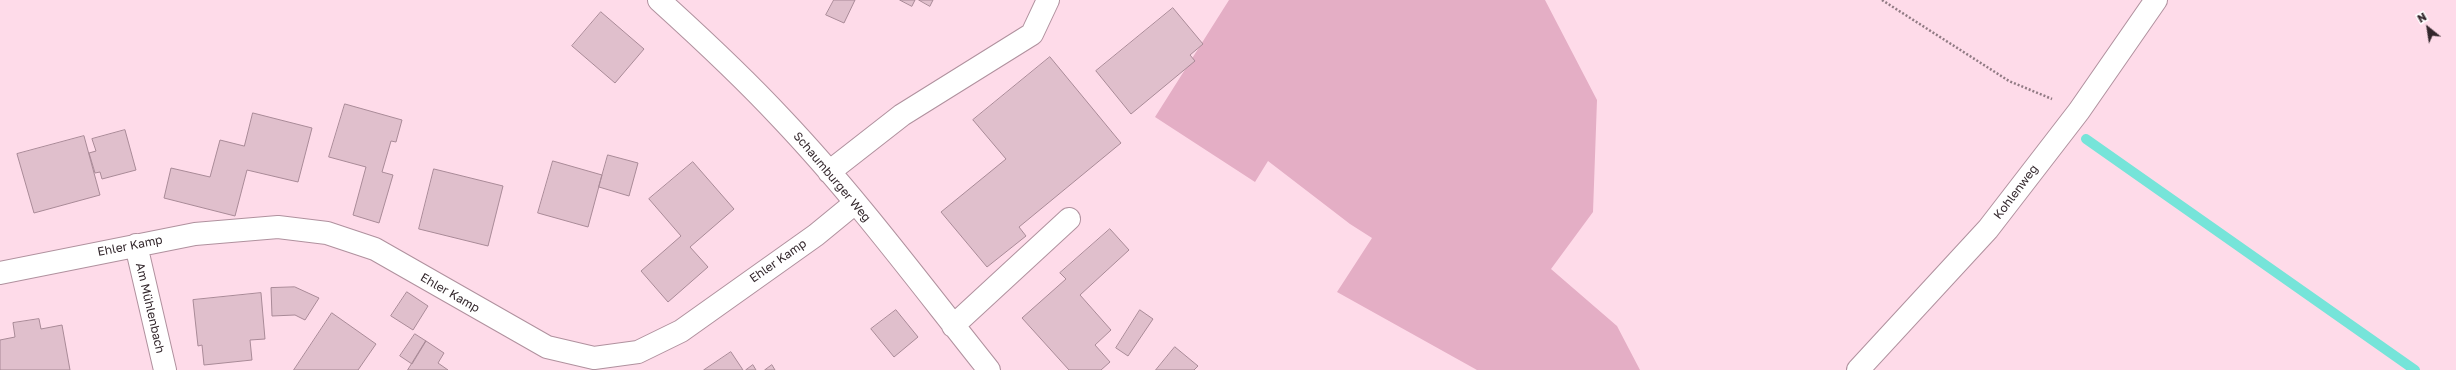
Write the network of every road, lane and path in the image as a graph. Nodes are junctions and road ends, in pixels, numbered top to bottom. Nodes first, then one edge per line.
1 (659, 0) edge
2 (1048, 0) edge
3 (1882, 0) edge
4 (2156, 0) edge
5 (2079, 111) junction
6 (829, 172) junction
7 (855, 203) junction
8 (1069, 219) dead end
9 (136, 245) junction
10 (0, 273) edge
11 (954, 326) junction
12 (165, 370) edge
13 (989, 370) edge
14 (1858, 370) edge

1 - 6 street, Schaumburger Weg
2 - 6 street
3 - 5 path
4 - 5 street, Kohlenweg
5 - 14 street, Kohlenweg
6 - 7 street, Schaumburger Weg
7 - 9 street, Ehler Kamp
7 - 11 street, Schaumburger Weg
8 - 11 street
9 - 10 street, Ehler Kamp
9 - 12 street, Am Mühlenbach
11 - 13 street, Schaumburger Weg

